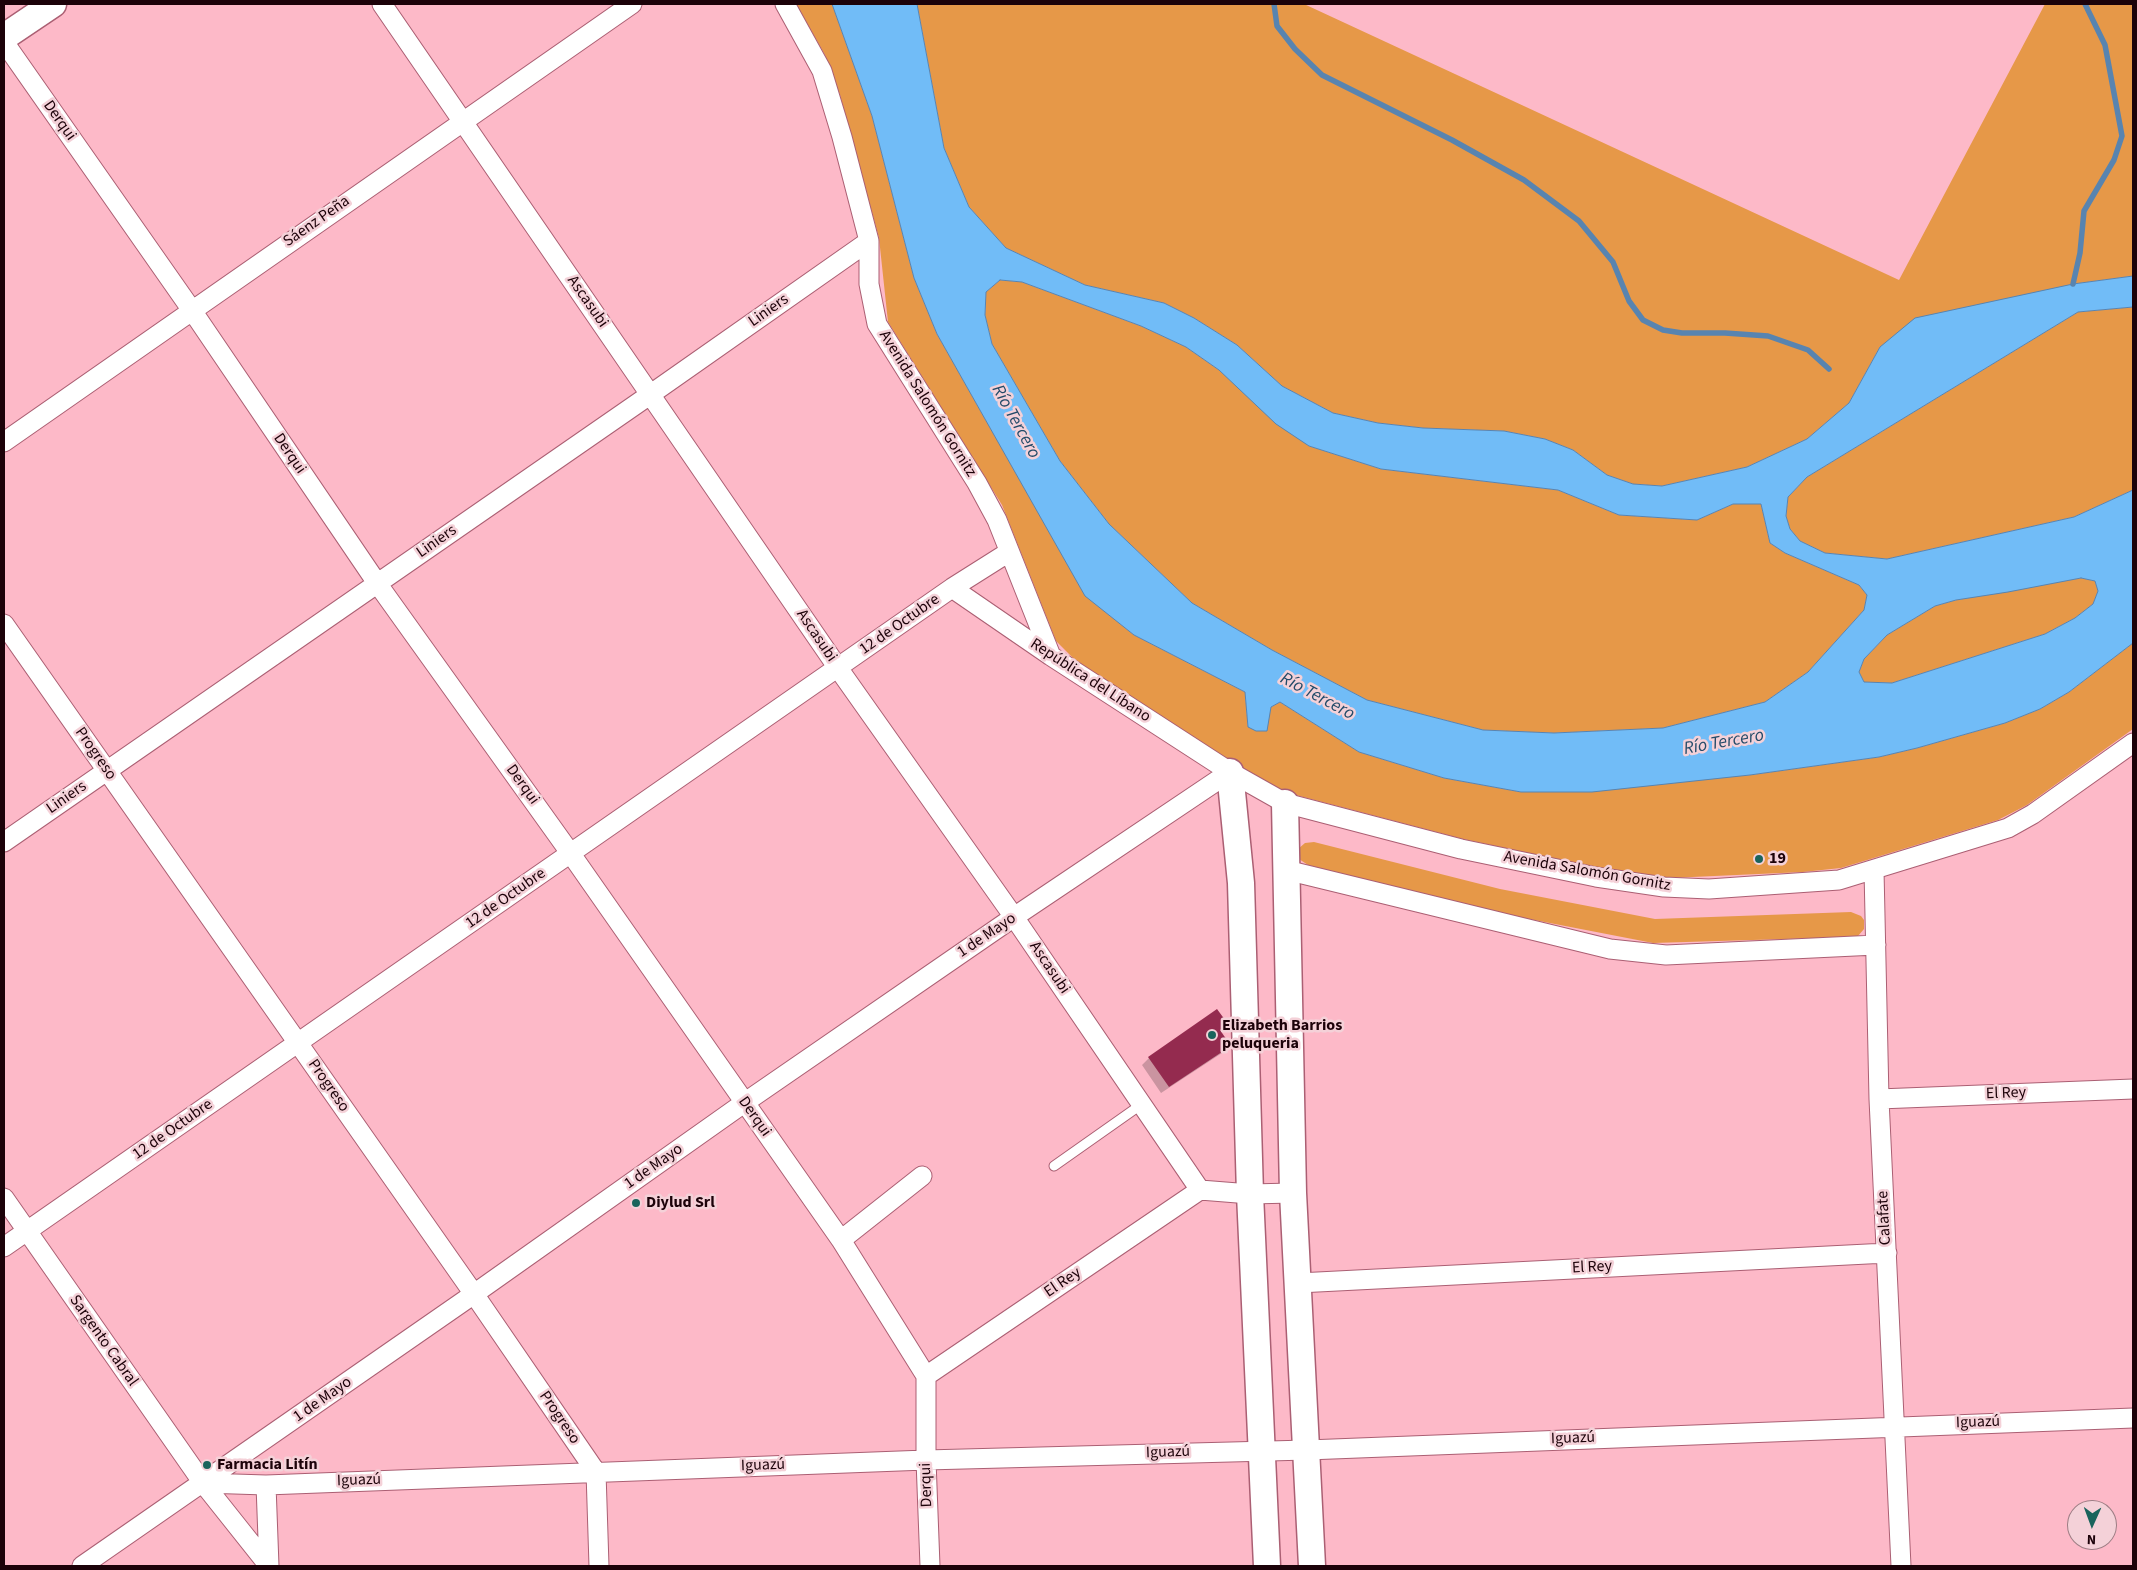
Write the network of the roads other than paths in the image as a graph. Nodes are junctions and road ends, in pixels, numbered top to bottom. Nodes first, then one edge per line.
1 (52, 4) edge
2 (382, 4) edge
3 (632, 4) edge
4 (785, 4) edge
5 (4, 37) edge
6 (4, 42) edge
7 (462, 122) junction
8 (869, 241) junction
9 (191, 309) junction
10 (651, 394) junction
11 (4, 442) edge
12 (1009, 552) junction
13 (377, 583) junction
14 (952, 588) junction
15 (4, 624) edge
16 (1051, 656) junction
17 (838, 668) junction
18 (2133, 743) edge
19 (106, 770) junction
20 (1230, 772) junction
21 (1285, 803) junction
22 (4, 842) edge
23 (571, 854) junction
24 (1286, 870) junction
25 (1874, 870) junction
26 (1014, 917) junction
27 (1876, 946) junction
28 (298, 1044) junction
29 (2133, 1089) edge
30 (1879, 1099) junction
31 (744, 1103) junction
32 (1142, 1104) junction
33 (1054, 1166) dead end
34 (922, 1176) dead end
35 (1200, 1190) junction
36 (1294, 1193) junction
37 (1250, 1194) junction
38 (4, 1198) edge
39 (27, 1231) junction
40 (840, 1240) junction
41 (4, 1247) edge
42 (1887, 1253) junction
43 (1298, 1283) junction
44 (474, 1294) junction
45 (926, 1376) junction
46 (2133, 1418) edge
47 (1895, 1425) junction
48 (1261, 1450) junction
49 (1307, 1450) junction
50 (926, 1460) junction
51 (596, 1472) junction
52 (203, 1483) junction
53 (266, 1485) junction
54 (82, 1566) edge
55 (269, 1566) edge
56 (599, 1566) edge
57 (930, 1566) edge
58 (1267, 1566) edge
59 (1312, 1566) edge
60 (1901, 1566) edge

1 - 5 main road
2 - 7 street, Ascasubi
3 - 7 street, Sáenz Peña
4 - 8 street, Avenida Salomón Gornitz
6 - 9 street, Derqui
7 - 9 street, Sáenz Peña
7 - 10 street, Ascasubi
8 - 10 street, Liniers
8 - 12 street, Avenida Salomón Gornitz
9 - 11 street, Sáenz Peña
9 - 13 street, Derqui
10 - 13 street, Liniers
10 - 17 street, Ascasubi
12 - 14 street, 12 de Octubre
12 - 16 street, Avenida Salomón Gornitz
13 - 19 street, Liniers
13 - 23 street, Derqui
14 - 16 street, República del Líbano
14 - 17 street, 12 de Octubre
15 - 19 street, Progreso
16 - 20 street, República del Líbano
17 - 23 street, 12 de Octubre
17 - 26 street, Ascasubi
18 - 25 street, Avenida Salomón Gornitz
19 - 22 street, Liniers
19 - 28 street, Progreso
20 - 21 street, Avenida Salomón Gornitz
20 - 26 street, 1 de Mayo
20 - 37 main road
21 - 24 main road
21 - 25 street, Avenida Salomón Gornitz
23 - 28 street, 12 de Octubre
23 - 31 street, Derqui
24 - 27 street
24 - 36 main road
25 - 27 street, Calafate
26 - 31 street, 1 de Mayo
26 - 32 street, Ascasubi
27 - 30 street, Calafate
28 - 39 street, 12 de Octubre
28 - 44 street, Progreso
29 - 30 street, El Rey
30 - 42 street, Calafate
31 - 40 street, Derqui
31 - 44 street, 1 de Mayo
32 - 33 lane
32 - 35 street, Ascasubi
34 - 40 street
35 - 37 street
35 - 45 street, El Rey
36 - 37 street
36 - 43 main road
37 - 48 main road
38 - 39 street, Sargento Cabral
39 - 41 street, 12 de Octubre
39 - 52 street, Sargento Cabral
40 - 45 street, Derqui
42 - 43 street, El Rey
42 - 47 street, Calafate
43 - 49 main road
44 - 51 street, Progreso
44 - 52 street, 1 de Mayo
45 - 50 street, Derqui
46 - 47 street, Iguazú
47 - 49 street, Iguazú
47 - 60 street, Calafate
48 - 49 street, Iguazú
48 - 50 street, Iguazú
48 - 58 main road
49 - 59 main road
50 - 51 street, Iguazú
50 - 57 street, Derqui
51 - 53 street, Iguazú
51 - 56 street
52 - 53 street, Iguazú
52 - 54 street, 1 de Mayo
52 - 55 street, Sargento Cabral
53 - 55 street

